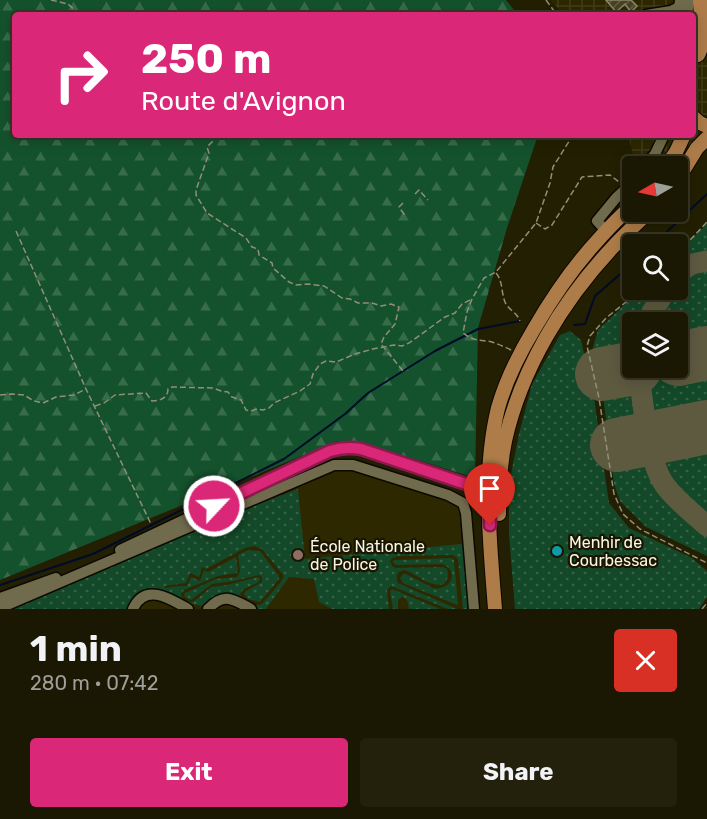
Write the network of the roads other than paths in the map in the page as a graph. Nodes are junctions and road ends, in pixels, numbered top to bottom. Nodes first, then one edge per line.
1 (700, 0) edge
2 (680, 7) edge
3 (659, 12) edge
4 (699, 55) edge
5 (663, 138) edge
6 (683, 138) edge
7 (707, 138) edge
8 (653, 156) edge
9 (673, 156) edge
10 (688, 163) edge
11 (622, 192) edge
12 (622, 215) edge
13 (639, 222) edge
14 (606, 231) junction
15 (489, 488) junction
16 (0, 598) edge
17 (0, 608) edge
18 (133, 609) edge
19 (188, 609) edge
20 (208, 609) edge
21 (250, 609) edge
22 (474, 609) edge
23 (495, 609) edge
24 (504, 609) edge

1 - 4 main road
2 - 3 street
5 - 8 street
6 - 9 main road
7 - 10 main road
11 - 14 street
12 - 14 main road
13 - 24 main road
14 - 15 main road
15 - 16 street
15 - 23 main road
17 - 22 street
18 - 19 street
20 - 21 street

